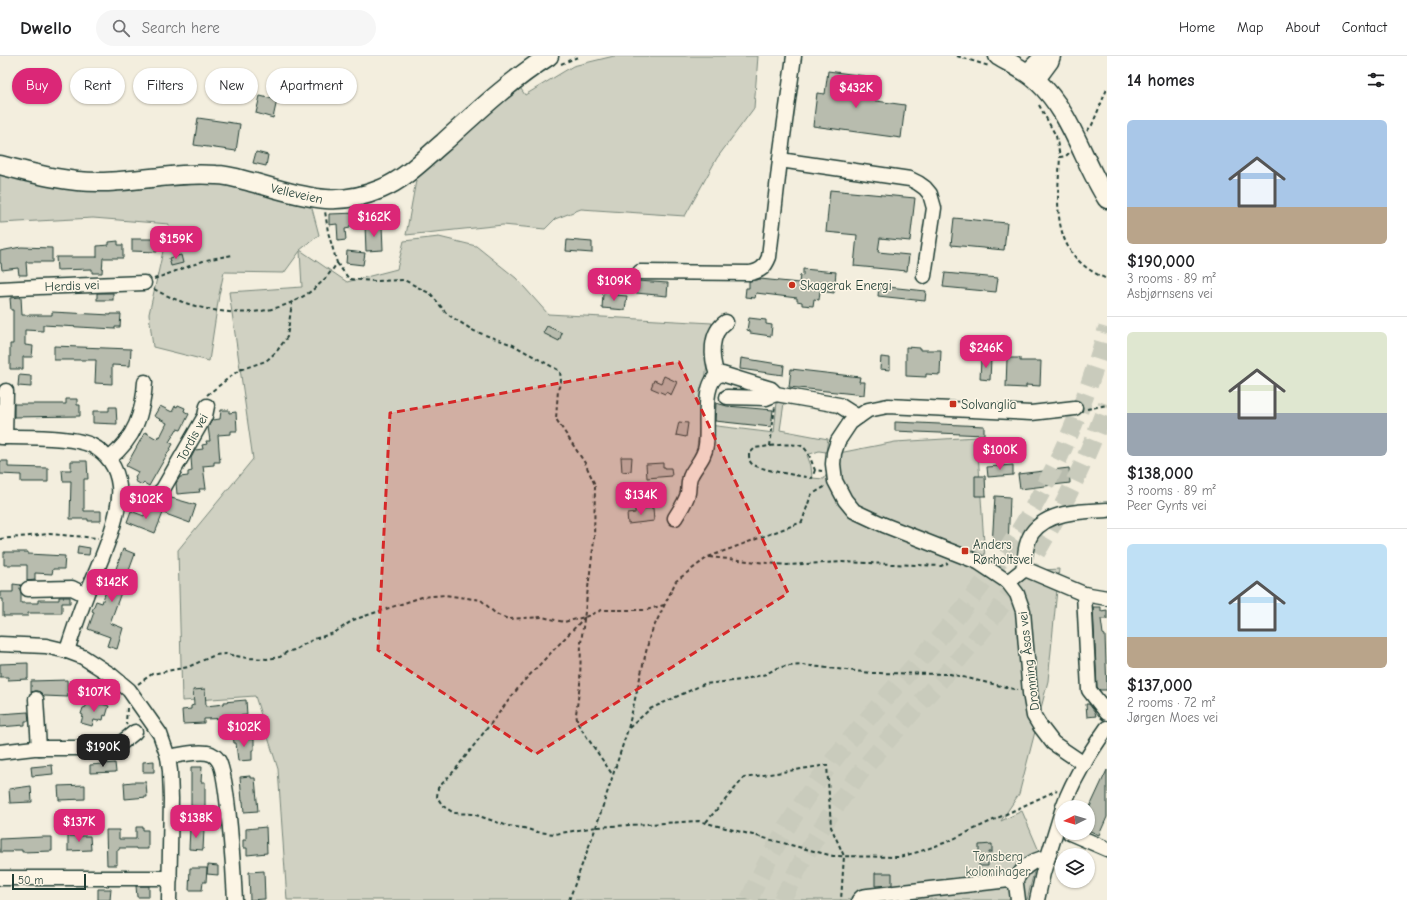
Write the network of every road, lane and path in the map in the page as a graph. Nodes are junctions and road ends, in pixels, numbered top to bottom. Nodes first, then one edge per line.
1 (549, 56) edge
2 (794, 56) edge
3 (957, 56) edge
4 (1042, 56) edge
5 (1053, 56) edge
6 (996, 62) edge
7 (1032, 77) junction
8 (1107, 89) edge
9 (1035, 100) dead end
10 (1083, 137) dead end
11 (1070, 152) dead end
12 (1060, 157) junction
13 (780, 160) junction
14 (0, 165) edge
15 (1107, 199) edge
16 (325, 200) junction
17 (232, 255) dead end
18 (337, 263) junction
19 (640, 272) dead end
20 (924, 276) dead end
21 (1107, 279) edge
22 (144, 283) junction
23 (0, 289) edge
24 (292, 302) junction
25 (726, 322) dead end
26 (717, 375) junction
27 (146, 382) dead end
28 (6, 392) dead end
29 (776, 394) junction
30 (727, 397) dead end
31 (1107, 405) edge
32 (207, 406) joint
33 (1075, 408) joint
34 (858, 417) junction
35 (2, 437) edge
36 (770, 446) junction
37 (109, 459) junction
38 (815, 470) junction
39 (831, 476) junction
40 (119, 498) junction
41 (1107, 510) edge
42 (675, 518) dead end
43 (0, 539) edge
44 (108, 539) junction
45 (708, 557) junction
46 (965, 557) junction
47 (1008, 582) junction
48 (28, 589) dead end
49 (1084, 594) junction
50 (86, 595) junction
51 (1107, 598) edge
52 (664, 605) junction
53 (585, 617) junction
54 (0, 644) edge
55 (67, 650) junction
56 (129, 690) junction
57 (1030, 693) junction
58 (36, 699) dead end
59 (1107, 714) edge
60 (1107, 728) edge
61 (628, 729) junction
62 (135, 732) dead end
63 (39, 748) junction
64 (0, 752) edge
65 (168, 757) junction
66 (1084, 764) junction
67 (612, 774) junction
68 (1061, 788) dead end
69 (1066, 800) edge
70 (706, 823) junction
71 (596, 827) junction
72 (1055, 839) edge
73 (1086, 840) edge
74 (1107, 849) edge
75 (844, 856) junction
76 (1048, 857) junction
77 (0, 878) edge
78 (170, 878) junction
79 (1014, 883) junction
80 (937, 894) edge
81 (169, 900) edge
82 (235, 900) edge
83 (570, 900) edge
84 (841, 900) edge
85 (859, 900) edge
86 (1018, 900) edge
87 (1037, 900) edge

1 - 16 main road, Velleveien
2 - 13 street
3 - 6 path
4 - 7 street
5 - 7 street
6 - 7 main road
7 - 15 main road
8 - 10 path
9 - 12 path
11 - 12 path
12 - 21 path
13 - 19 street
13 - 20 street
14 - 16 main road, Velleveien
16 - 18 path
17 - 22 path
18 - 24 path
18 - 53 path
22 - 23 street, Herdis vei
22 - 24 path
24 - 32 path
25 - 26 street
26 - 29 street
26 - 42 street
27 - 37 street
28 - 35 street
29 - 30 street
29 - 34 street
29 - 36 path
31 - 33 path
32 - 40 street, Tordis vei
33 - 34 street
34 - 39 street
35 - 37 street
36 - 38 path
36 - 38 path
37 - 40 street
38 - 39 path
39 - 45 path
39 - 46 street
40 - 44 street
41 - 47 street
43 - 44 path
44 - 50 street
45 - 46 path
45 - 52 path
46 - 47 street
47 - 49 street
47 - 57 street, Dronning Åsas vei
48 - 50 street
49 - 51 street
49 - 59 street
50 - 55 street
52 - 53 path
52 - 61 path
53 - 56 path
53 - 67 path
53 - 71 path
54 - 55 street
55 - 56 street
56 - 65 street
57 - 61 path
57 - 66 street, Dronning Åsas vei
58 - 63 street
60 - 66 street
61 - 67 path
62 - 63 street
63 - 64 street
65 - 78 street
65 - 82 street
66 - 69 street
67 - 71 path
68 - 75 path
70 - 71 path
70 - 75 path
70 - 75 path
71 - 83 path
72 - 76 street
73 - 74 street
75 - 84 path
76 - 79 street
76 - 87 street
77 - 78 street
78 - 81 street
79 - 80 street
79 - 86 street
80 - 85 street

